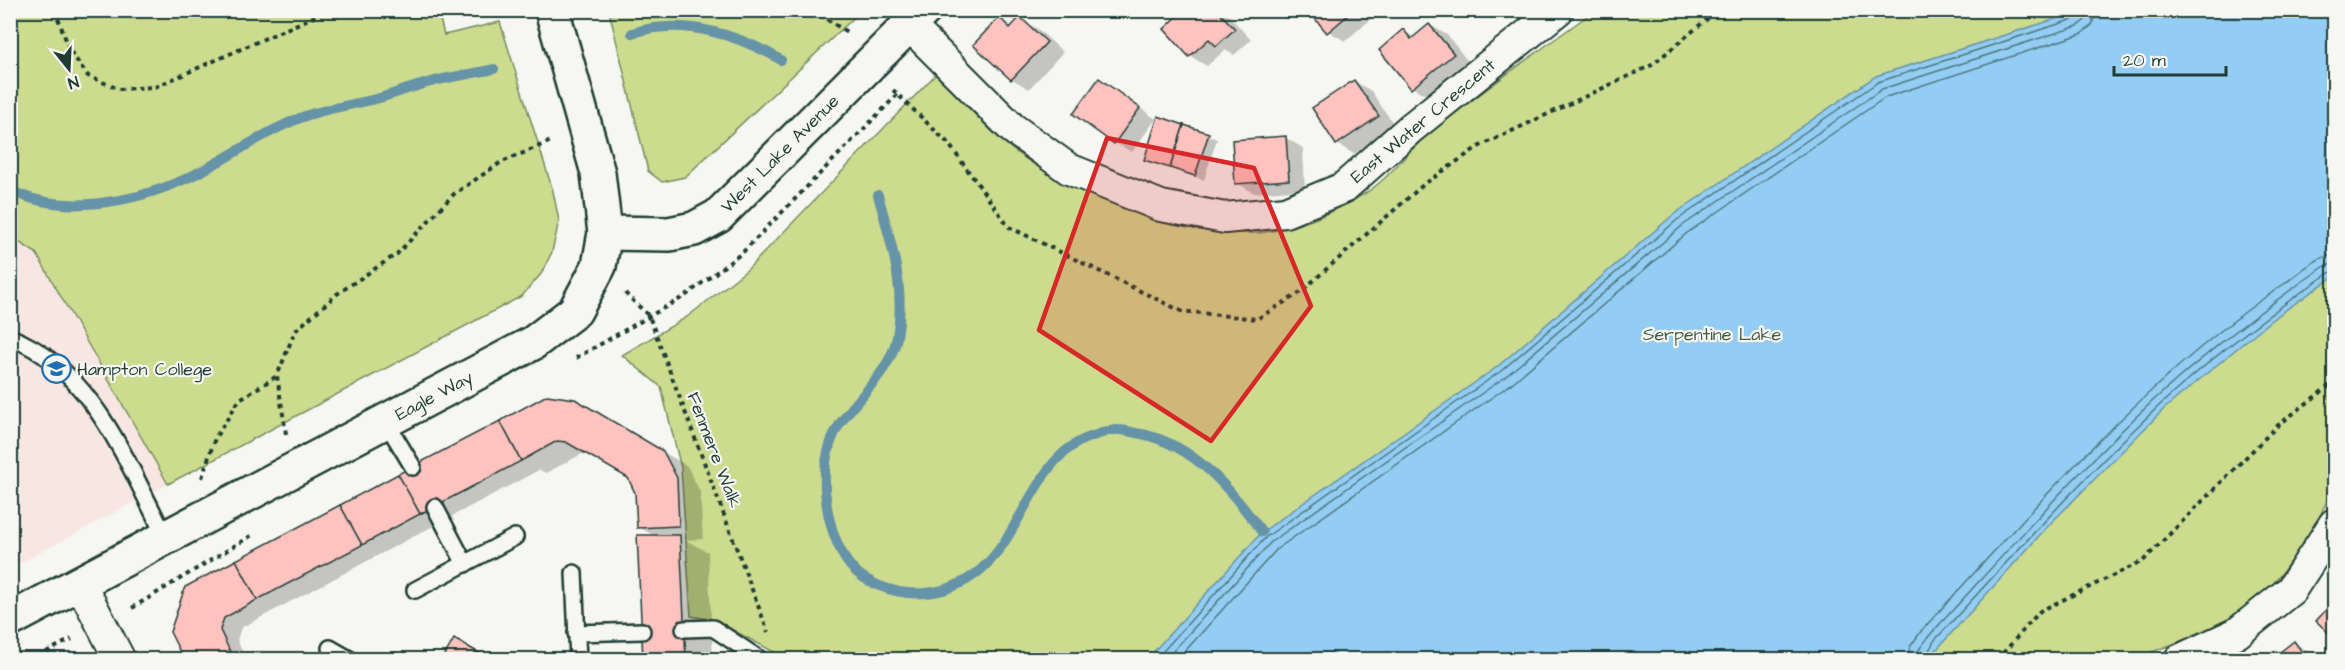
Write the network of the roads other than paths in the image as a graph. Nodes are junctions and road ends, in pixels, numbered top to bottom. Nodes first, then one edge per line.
1 (552, 10) edge
2 (1558, 10) edge
3 (917, 18) edge
4 (605, 233) junction
5 (10, 337) edge
6 (386, 422) junction
7 (413, 466) dead end
8 (435, 507) dead end
9 (2334, 524) edge
10 (515, 537) dead end
11 (166, 538) junction
12 (465, 564) junction
13 (574, 573) dead end
14 (80, 583) junction
15 (415, 590) dead end
16 (10, 620) edge
17 (684, 629) dead end
18 (642, 631) dead end
19 (576, 633) junction
20 (330, 648) dead end
21 (120, 660) edge
22 (351, 660) edge
23 (578, 660) edge
24 (761, 660) edge
25 (2179, 660) edge

1 - 4 street, Eagle Way
2 - 3 street, East Water Crescent
3 - 4 street, West Lake Avenue
4 - 6 street, Eagle Way
5 - 11 lane
6 - 7 lane
6 - 11 street, Eagle Way
8 - 12 lane
9 - 25 street
10 - 12 lane
11 - 14 street, Eagle Way
12 - 15 lane
13 - 19 lane
14 - 16 street, Eagle Way
14 - 21 street
17 - 24 lane
18 - 19 lane
19 - 23 lane
20 - 22 lane

